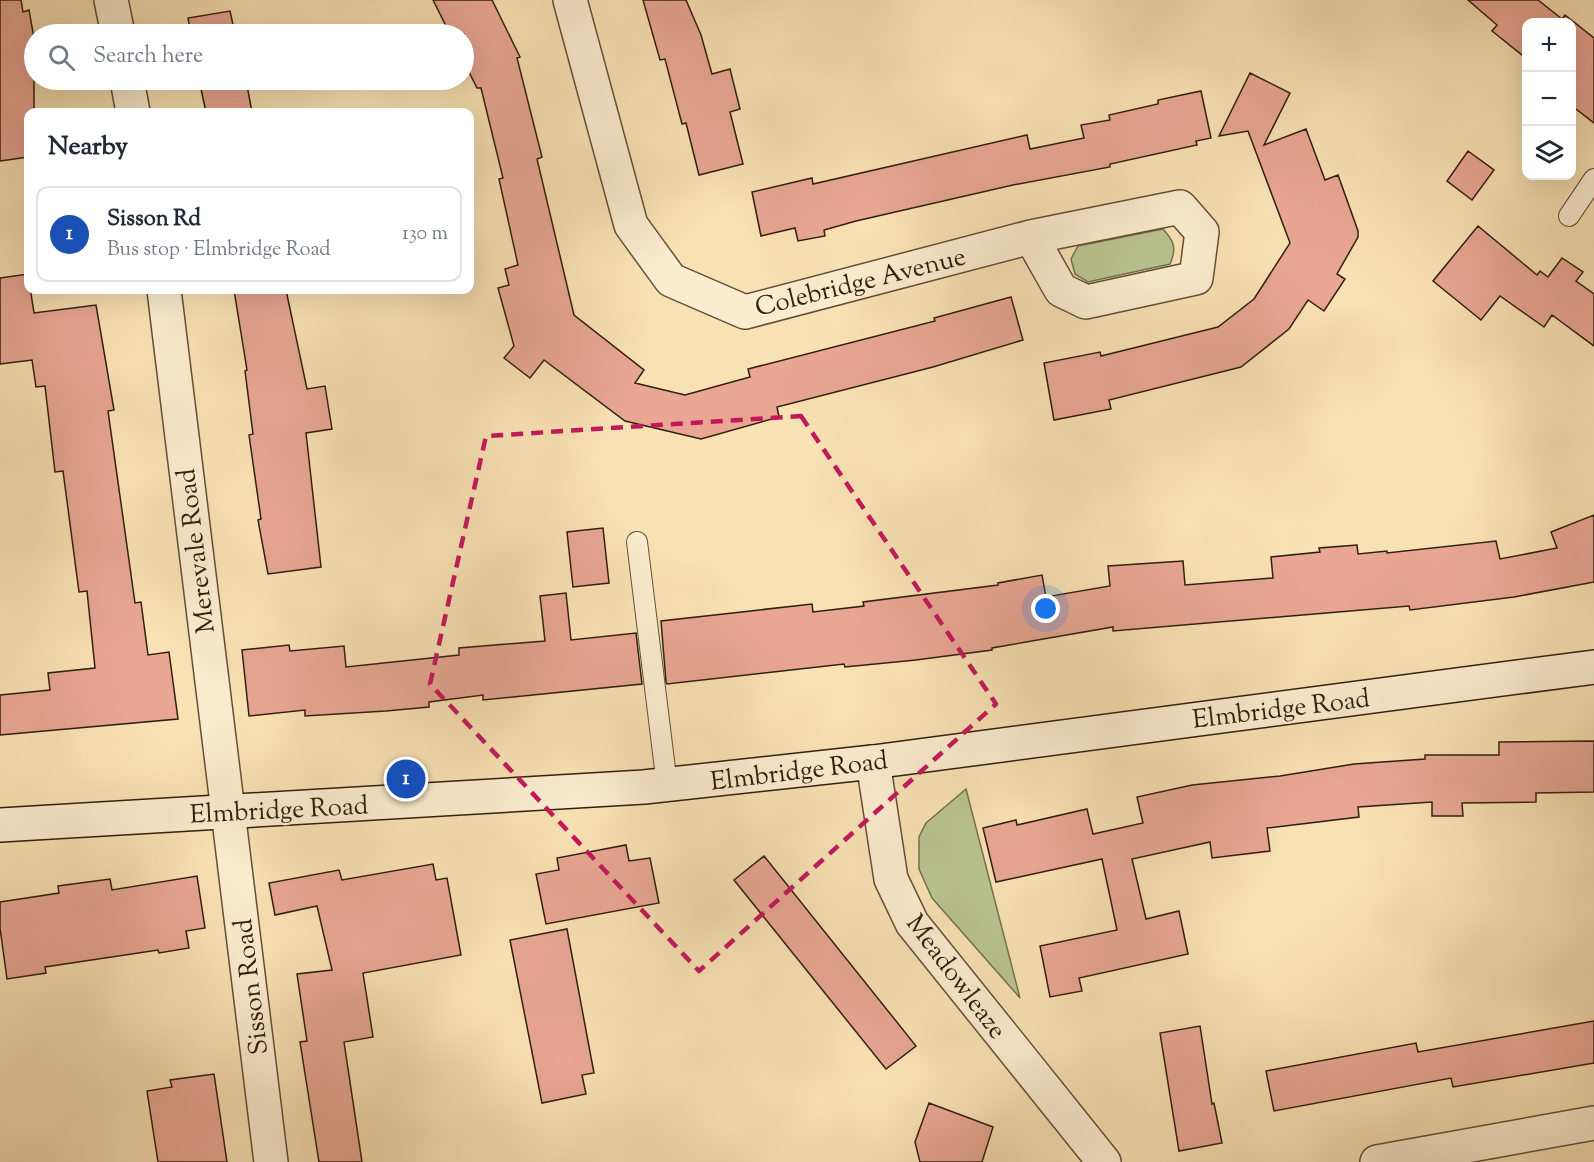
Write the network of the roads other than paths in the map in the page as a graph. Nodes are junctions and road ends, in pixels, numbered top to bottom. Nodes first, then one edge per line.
1 (111, 0) edge
2 (570, 0) edge
3 (116, 24) edge
4 (129, 90) edge
5 (133, 108) edge
6 (1594, 179) edge
7 (1569, 216) dead end
8 (1031, 237) junction
9 (164, 294) edge
10 (637, 542) dead end
11 (1594, 667) edge
12 (873, 762) junction
13 (667, 785) junction
14 (228, 812) junction
15 (0, 825) edge
16 (1594, 1123) edge
17 (270, 1162) edge
18 (1104, 1162) edge
19 (1377, 1162) edge

1 - 3 street
2 - 8 street, Colebridge Avenue
4 - 5 street
6 - 7 lane
8 - 8 street, Colebridge Avenue
9 - 14 street, Merevale Road
10 - 13 lane
11 - 12 street, Elmbridge Road
12 - 13 street, Elmbridge Road
12 - 18 street, Meadowleaze
13 - 14 street, Elmbridge Road
14 - 15 street, Elmbridge Road
14 - 17 street, Sisson Road
16 - 19 street

